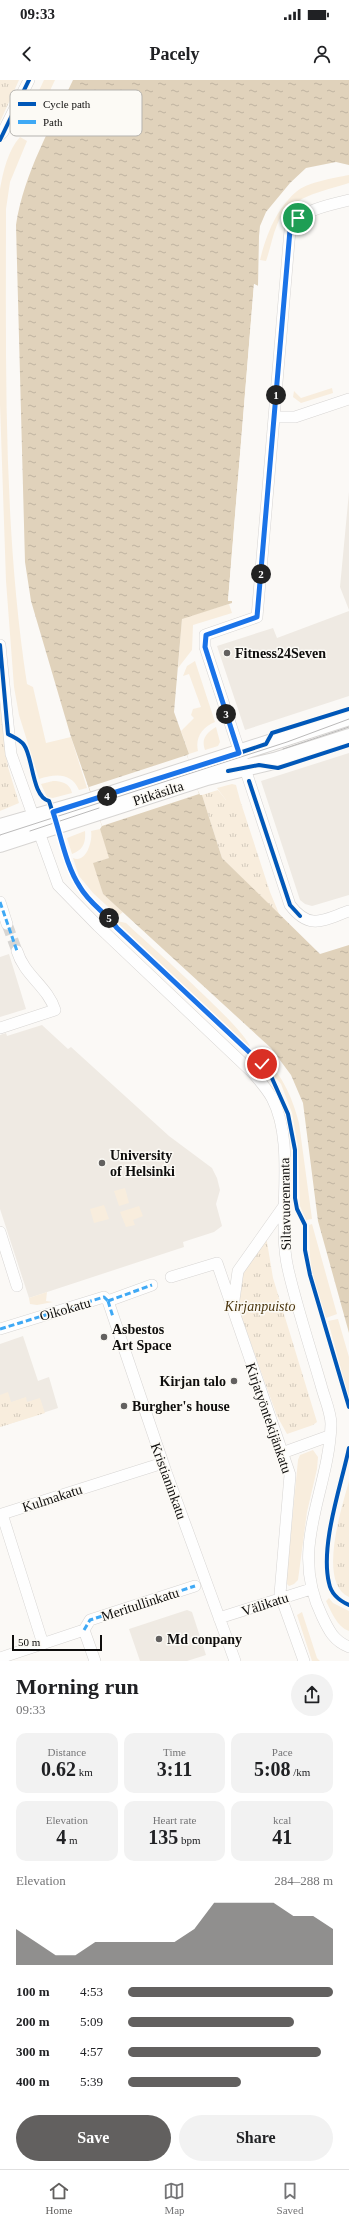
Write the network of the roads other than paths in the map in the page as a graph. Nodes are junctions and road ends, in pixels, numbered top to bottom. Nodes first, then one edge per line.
1 (29, 80) edge
2 (24, 90) edge
3 (10, 117) edge
4 (2, 133) edge
5 (349, 200) edge
6 (349, 399) edge
7 (274, 417) junction
8 (0, 645) edge
9 (349, 717) edge
10 (349, 737) edge
11 (242, 760) junction
12 (37, 824) junction
13 (0, 827) edge
14 (0, 844) edge
15 (0, 902) edge
16 (349, 912) edge
17 (7, 924) tunnel mouth
18 (17, 951) tunnel mouth
19 (0, 1028) edge
20 (284, 1206) junction
21 (0, 1232) edge
22 (172, 1277) dead end
23 (152, 1285) dead end
24 (17, 1286) dead end
25 (108, 1301) junction
26 (232, 1311) junction
27 (0, 1329) edge
28 (329, 1436) junction
29 (282, 1453) junction
30 (163, 1463) junction
31 (195, 1586) dead end
32 (311, 1588) junction
33 (281, 1598) junction
34 (219, 1618) junction
35 (84, 1630) junction
36 (43, 1644) junction
37 (349, 1647) edge
38 (0, 1658) edge
39 (95, 1661) edge
40 (235, 1661) edge
41 (304, 1661) edge

1 - 2 street
3 - 4 street
5 - 7 street
6 - 7 street
7 - 11 street
8 - 12 street, Siltavuorenranta
9 - 11 main road
10 - 11 main road
11 - 12 main road, Pitkäsilta
11 - 16 street
12 - 13 main road
12 - 14 main road
12 - 20 street, Siltavuorenranta
15 - 17 street
18 - 19 street
20 - 26 street, Kirjatyöntekijänkatu
20 - 28 street, Siltavuorenranta
21 - 24 street
22 - 26 street, Kirjatyöntekijänkatu
23 - 25 street, Oikokatu
25 - 27 street, Oikokatu
25 - 30 street, Kristianinkatu
26 - 29 street, Kirjatyöntekijänkatu
28 - 29 street
28 - 32 street, Siltavuorenranta
29 - 33 street, Kirjatyöntekijänkatu
30 - 34 street, Kristianinkatu
30 - 36 street, Kulmakatu
31 - 35 street, Meritullinkatu
32 - 33 street, Välikatu
32 - 37 street, Siltavuorenranta
33 - 34 street, Välikatu
33 - 41 street, Kirjatyöntekijänkatu
34 - 40 street, Kristianinkatu
35 - 36 street, Meritullinkatu
35 - 39 street
36 - 38 street, Meritullinkatu

